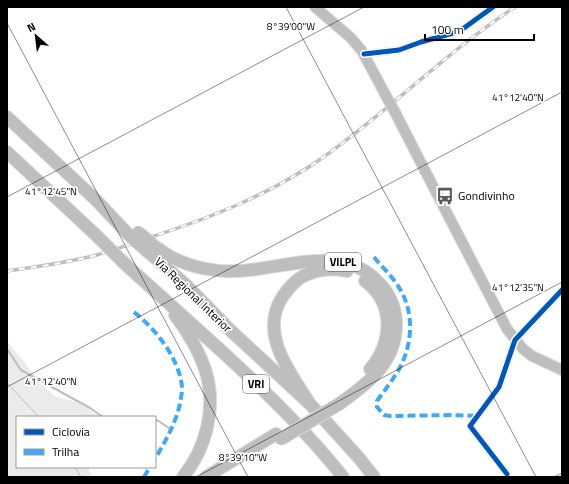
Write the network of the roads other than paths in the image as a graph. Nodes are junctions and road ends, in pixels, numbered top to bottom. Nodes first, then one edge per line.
1 (315, 7) edge
2 (493, 7) edge
3 (364, 54) junction
4 (7, 117) edge
5 (7, 152) edge
6 (152, 249) junction
7 (562, 290) edge
8 (161, 297) junction
9 (515, 340) junction
10 (562, 370) edge
11 (336, 401) junction
12 (310, 404) junction
13 (279, 436) junction
14 (507, 474) dead end
15 (183, 477) edge
16 (206, 477) edge
17 (220, 477) edge
18 (343, 477) edge
19 (374, 477) edge

1 - 3 main road
2 - 3 street
3 - 9 main road, bridge
4 - 6 highway, Via Regional Interior / VRI, bridge
5 - 8 highway, Via Regional Interior / VRI, bridge
6 - 11 highway, VILPL
6 - 12 highway, Via Regional Interior / VRI
7 - 9 street
8 - 15 highway
8 - 18 highway, Via Regional Interior / VRI
9 - 10 main road
9 - 14 street
11 - 12 highway, VILPL
11 - 13 highway, VILPL
12 - 19 highway, Via Regional Interior / VRI
13 - 16 highway, VILPL
13 - 17 highway, VILPL

